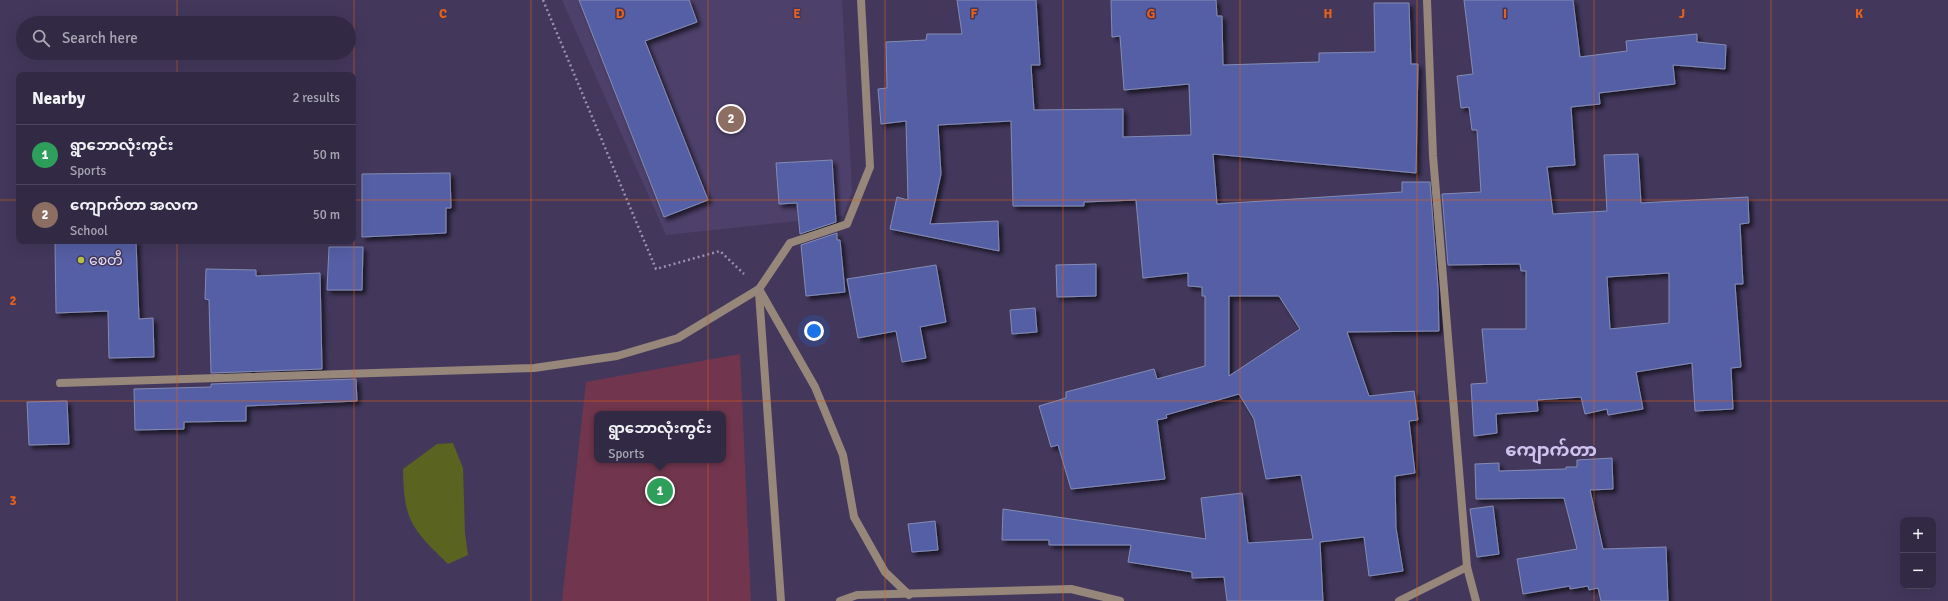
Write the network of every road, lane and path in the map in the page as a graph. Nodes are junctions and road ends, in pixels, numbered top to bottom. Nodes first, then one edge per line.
1 (544, 0) edge
2 (861, 0) edge
3 (1427, 0) edge
4 (759, 289) junction
5 (60, 383) dead end
6 (1466, 567) junction
7 (909, 594) junction
8 (781, 601) edge
9 (840, 601) edge
10 (1120, 601) edge
11 (1400, 601) edge
12 (1476, 601) edge

1 - 4 path
2 - 4 street
3 - 6 street
4 - 5 street
4 - 7 street
4 - 8 street
6 - 11 street
6 - 12 street
7 - 9 street
7 - 10 street

